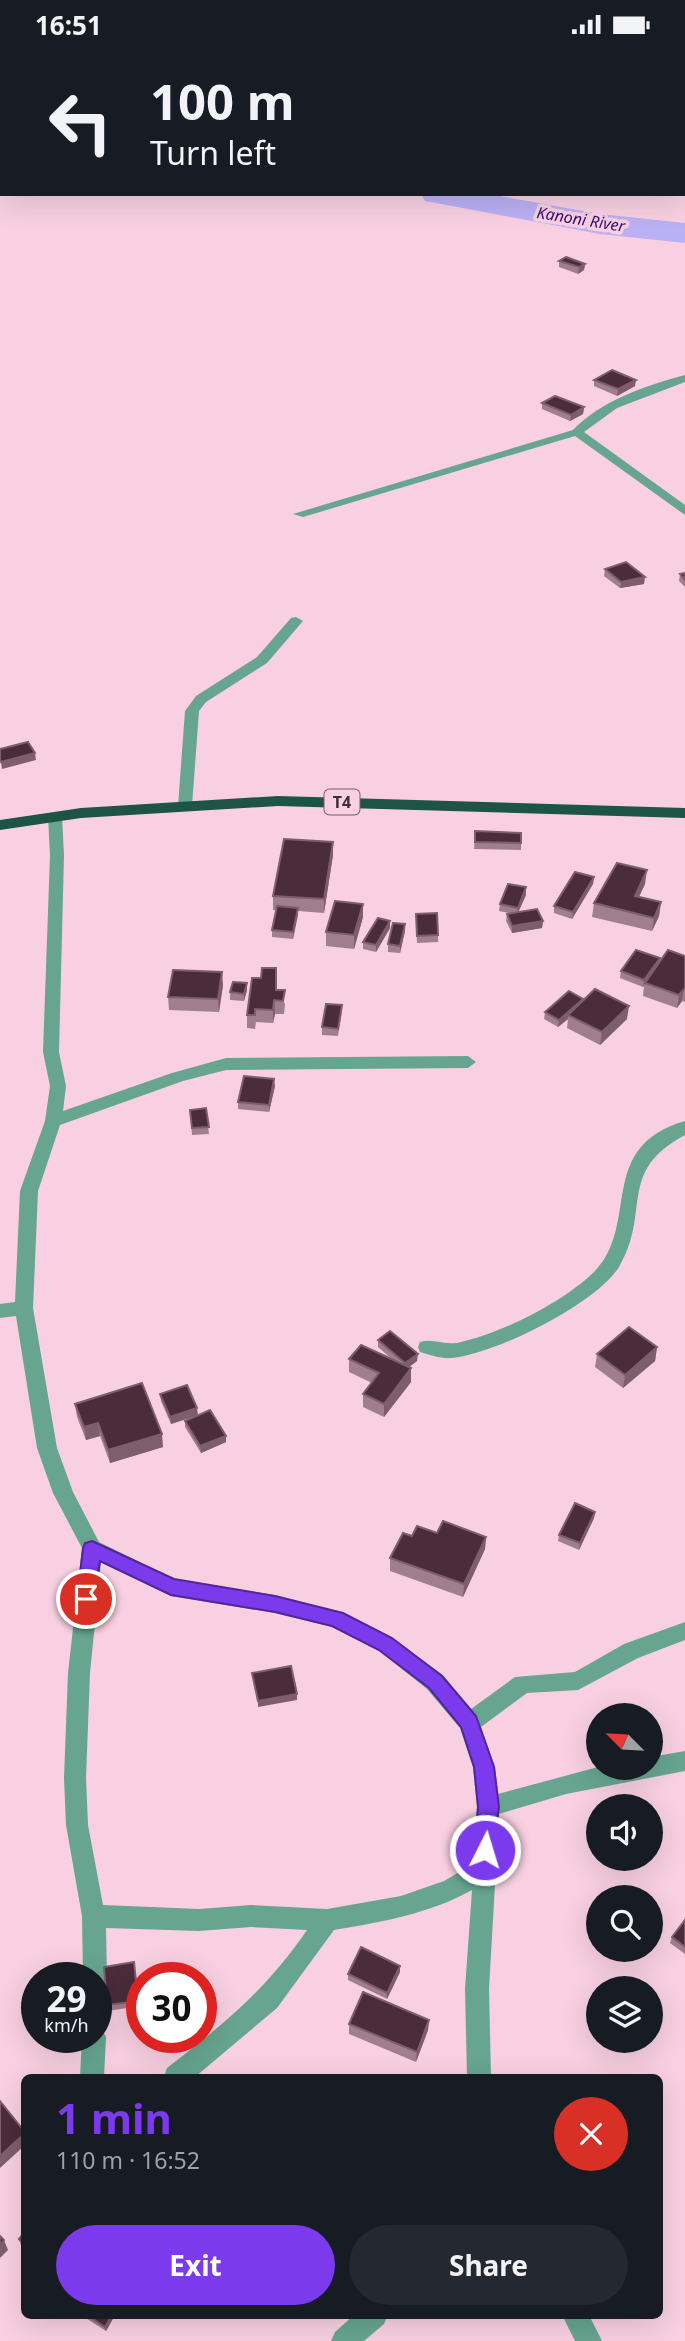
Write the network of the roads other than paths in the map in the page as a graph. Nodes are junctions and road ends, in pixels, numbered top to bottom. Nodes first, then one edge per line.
1 (685, 378) edge
2 (577, 432) junction
3 (685, 511) edge
4 (299, 514) dead end
5 (296, 621) dead end
6 (185, 806) junction
7 (685, 813) edge
8 (55, 817) junction
9 (0, 825) edge
10 (468, 1062) dead end
11 (52, 1121) junction
12 (685, 1127) edge
13 (24, 1308) junction
14 (0, 1311) edge
15 (427, 1347) dead end
16 (92, 1548) junction
17 (685, 1631) edge
18 (469, 1723) junction
19 (685, 1761) edge
20 (663, 1765) edge
21 (586, 1780) edge
22 (488, 1807) junction
23 (483, 1871) junction
24 (94, 1916) junction
25 (327, 1920) junction
26 (95, 1962) edge
27 (93, 2053) edge
28 (92, 2074) edge
29 (180, 2074) edge
30 (479, 2074) edge
31 (370, 2319) edge
32 (577, 2319) edge
33 (344, 2341) edge
34 (589, 2341) edge

1 - 2 street
2 - 3 street
2 - 4 street
5 - 6 street
6 - 7 highway, T4
6 - 8 highway, T4
8 - 9 highway, T4
8 - 11 street
10 - 11 street
11 - 13 street
12 - 15 street
13 - 14 street
13 - 16 street
16 - 18 street
16 - 24 street
17 - 18 street
18 - 22 street
19 - 20 street
21 - 22 street
22 - 23 street
23 - 25 street
23 - 30 street
24 - 25 street
24 - 26 street
25 - 29 street
27 - 28 street
31 - 33 street
32 - 34 street

